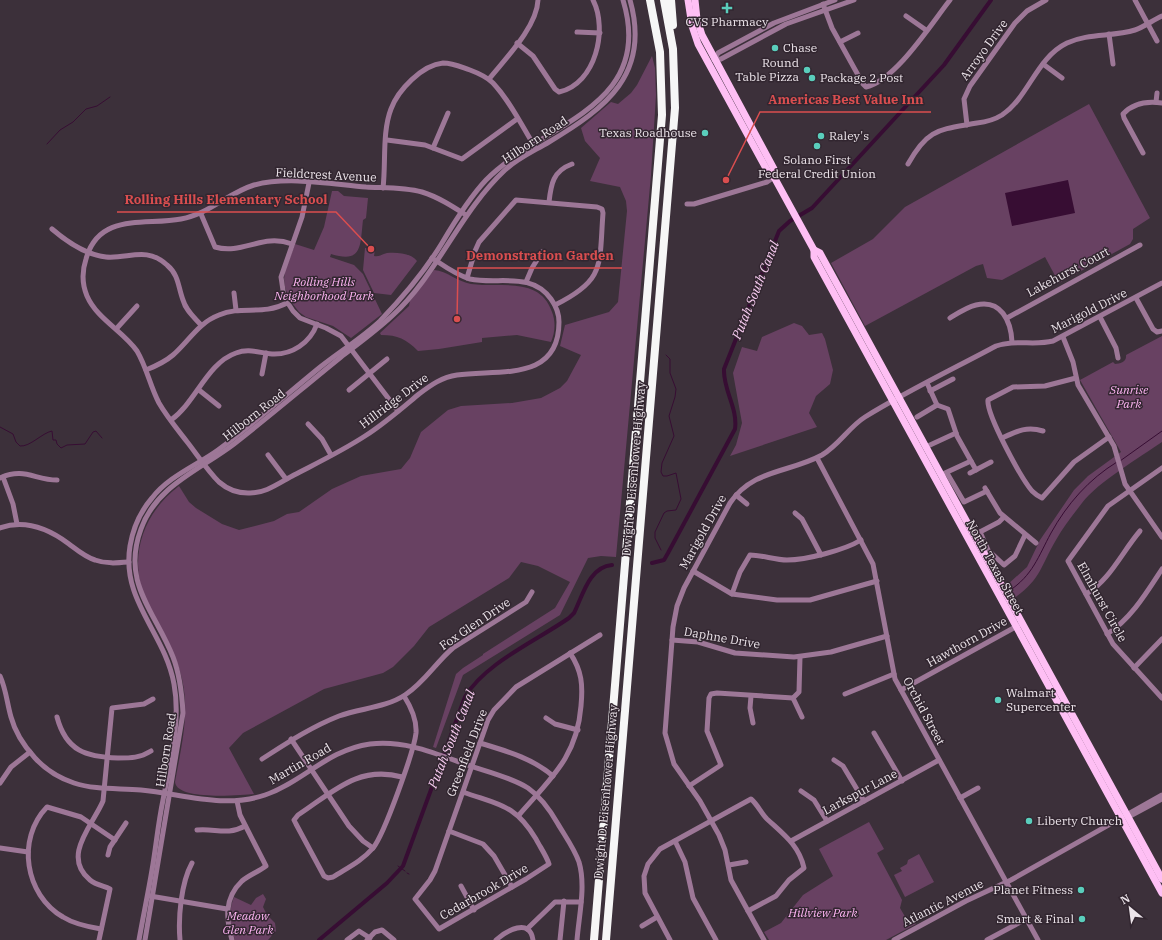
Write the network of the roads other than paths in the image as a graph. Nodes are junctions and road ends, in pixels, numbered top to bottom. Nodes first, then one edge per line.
1 (538, 0) edge
2 (593, 0) edge
3 (623, 0) edge
4 (630, 0) edge
5 (650, 0) edge
6 (664, 0) edge
7 (671, 0) edge
8 (688, 0) edge
9 (695, 0) edge
10 (835, 0) edge
11 (854, 0) edge
12 (950, 0) edge
13 (1046, 0) edge
14 (1135, 0) edge
15 (823, 4) junction
16 (825, 11) junction
17 (906, 16) dead end
18 (1162, 16) edge
19 (1148, 23) junction
20 (926, 30) junction
21 (577, 32) dead end
22 (600, 32) junction
23 (858, 33) dead end
24 (1109, 34) junction
25 (671, 39) junction
26 (1157, 41) dead end
27 (840, 42) junction
28 (517, 43) junction
29 (711, 61) junction
30 (1042, 64) junction
31 (1113, 64) dead end
32 (1062, 78) dead end
33 (489, 79) junction
34 (1157, 93) dead end
35 (1159, 102) edge
36 (448, 112) dead end
37 (517, 119) junction
38 (967, 125) junction
39 (387, 140) junction
40 (535, 147) junction
41 (433, 148) junction
42 (1143, 154) dead end
43 (572, 164) dead end
44 (908, 164) dead end
45 (774, 177) junction
46 (309, 183) junction
47 (382, 188) junction
48 (549, 202) junction
49 (687, 204) dead end
50 (200, 214) junction
51 (464, 214) junction
52 (52, 229) dead end
53 (292, 244) junction
54 (1140, 245) dead end
55 (88, 252) junction
56 (542, 252) dead end
57 (434, 260) junction
58 (467, 278) junction
59 (526, 282) junction
60 (1162, 284) edge
61 (234, 293) dead end
62 (1136, 298) junction
63 (287, 303) junction
64 (555, 305) junction
65 (137, 306) dead end
66 (236, 310) junction
67 (1100, 317) junction
68 (950, 318) dead end
69 (1007, 318) junction
70 (317, 324) junction
71 (200, 325) junction
72 (117, 328) junction
73 (1162, 331) edge
74 (1063, 337) junction
75 (1012, 342) junction
76 (350, 348) junction
77 (266, 353) junction
78 (387, 358) dead end
79 (1118, 358) dead end
80 (146, 370) junction
81 (262, 374) dead end
82 (370, 374) junction
83 (1076, 378) junction
84 (953, 379) dead end
85 (926, 384) junction
86 (199, 390) junction
87 (349, 390) dead end
88 (930, 391) junction
89 (896, 400) junction
90 (937, 405) junction
91 (219, 406) dead end
92 (398, 411) junction
93 (917, 417) dead end
94 (171, 420) junction
95 (308, 424) dead end
96 (1043, 431) dead end
97 (956, 433) junction
98 (1109, 437) junction
99 (1002, 438) junction
100 (930, 445) dead end
101 (268, 455) dead end
102 (331, 455) junction
103 (817, 458) junction
104 (972, 461) junction
105 (991, 462) dead end
106 (203, 463) junction
107 (1162, 468) edge
108 (976, 470) junction
109 (970, 473) dead end
110 (944, 474) junction
111 (2, 478) edge
112 (286, 479) junction
113 (57, 480) dead end
114 (1130, 490) junction
115 (736, 495) junction
116 (747, 504) dead end
117 (795, 513) dead end
118 (1004, 517) junction
119 (17, 524) junction
120 (0, 528) edge
121 (1140, 531) dead end
122 (980, 532) junction
123 (1025, 535) junction
124 (973, 536) junction
125 (1162, 537) edge
126 (862, 540) junction
127 (1036, 542) dead end
128 (821, 555) junction
129 (129, 562) junction
130 (1162, 570) edge
131 (693, 571) junction
132 (877, 581) junction
133 (532, 592) dead end
134 (732, 594) junction
135 (1086, 594) junction
136 (1018, 625) junction
137 (1107, 634) junction
138 (600, 635) dead end
139 (887, 636) junction
140 (1162, 639) edge
141 (672, 640) junction
142 (570, 653) junction
143 (800, 657) junction
144 (1134, 668) junction
145 (894, 674) junction
146 (0, 676) edge
147 (901, 690) junction
148 (845, 694) dead end
149 (404, 696) junction
150 (751, 696) junction
151 (793, 698) junction
152 (1162, 698) edge
153 (153, 699) dead end
154 (802, 717) dead end
155 (57, 718) dead end
156 (546, 718) dead end
157 (753, 723) dead end
158 (578, 730) junction
159 (874, 733) dead end
160 (291, 739) junction
161 (480, 743) junction
162 (413, 746) junction
163 (151, 751) dead end
164 (30, 752) junction
165 (108, 757) junction
166 (262, 759) dead end
167 (834, 760) dead end
168 (939, 760) junction
169 (472, 766) junction
170 (311, 768) junction
171 (553, 776) junction
172 (402, 777) junction
173 (902, 780) junction
174 (0, 783) edge
175 (689, 786) junction
176 (106, 788) junction
177 (978, 788) dead end
178 (802, 791) dead end
179 (463, 792) junction
180 (167, 793) junction
181 (329, 795) junction
182 (536, 795) junction
183 (1162, 795) edge
184 (960, 798) junction
185 (1162, 799) edge
186 (237, 801) junction
187 (864, 801) junction
188 (519, 815) junction
189 (1124, 817) junction
190 (711, 820) junction
191 (827, 821) junction
192 (92, 824) junction
193 (126, 824) dead end
194 (245, 826) junction
195 (197, 830) dead end
196 (449, 831) junction
197 (115, 840) junction
198 (675, 841) junction
199 (791, 841) junction
200 (0, 848) edge
201 (373, 848) junction
202 (28, 852) junction
203 (108, 855) dead end
204 (746, 862) dead end
205 (192, 863) dead end
206 (729, 865) junction
207 (1162, 879) edge
208 (1006, 882) junction
209 (460, 886) dead end
210 (512, 887) junction
211 (1162, 894) edge
212 (150, 896) junction
213 (415, 899) joint
214 (182, 901) junction
215 (564, 901) junction
216 (581, 902) junction
217 (227, 909) junction
218 (474, 910) junction
219 (748, 911) junction
220 (657, 918) junction
221 (1026, 919) junction
222 (642, 926) dead end
223 (527, 929) junction
224 (102, 930) junction
225 (368, 939) edge
226 (99, 940) edge
227 (139, 940) edge
228 (145, 940) edge
229 (180, 940) edge
230 (232, 940) edge
231 (347, 940) edge
232 (394, 940) edge
233 (496, 940) edge
234 (533, 940) edge
235 (560, 940) edge
236 (577, 940) edge
237 (594, 940) edge
238 (606, 940) edge
239 (670, 940) edge
240 (716, 940) edge
241 (764, 940) edge
242 (894, 940) edge
243 (987, 940) edge
244 (1038, 940) edge

1 - 28 street
2 - 22 street
3 - 40 street, Hilborn Road
4 - 40 street, Hilborn Road
5 - 237 highway, Dwight D. Eisenhower Highway
6 - 25 highway, Dwight D. Eisenhower Highway
7 - 25 highway
8 - 29 main road, North Texas Street
9 - 29 main road, North Texas Street
10 - 15 street
11 - 16 street
12 - 20 street
13 - 38 street, Arroyo Drive
14 - 19 street
15 - 16 street
15 - 29 street
16 - 27 street
16 - 29 street
17 - 20 street
18 - 19 street
19 - 24 street
19 - 26 street
20 - 27 street
21 - 22 street
22 - 28 street
23 - 27 street
24 - 30 street
24 - 31 street
25 - 238 highway, Dwight D. Eisenhower Highway
28 - 33 street
29 - 45 main road, North Texas Street
30 - 32 street
30 - 38 street
33 - 37 street
33 - 39 street
34 - 35 street
35 - 42 street
36 - 41 street
37 - 40 street
37 - 41 street
38 - 44 street
39 - 41 street
39 - 47 street
40 - 51 street, Hilborn Road
43 - 48 street
45 - 49 street
45 - 89 main road, North Texas Street
46 - 47 street, Fieldcrest Avenue
46 - 50 street, Fieldcrest Avenue
46 - 53 street
47 - 51 street, Fieldcrest Avenue
48 - 58 street
48 - 64 street
50 - 53 street
50 - 55 street, Fieldcrest Avenue
51 - 57 street, Hilborn Road
52 - 55 street
53 - 63 street
54 - 69 street, Lakehurst Court
55 - 71 street
55 - 72 street, Fieldcrest Avenue
56 - 59 street
57 - 58 street
57 - 76 street, Hilborn Road
58 - 59 street
59 - 64 street
60 - 62 street, Marigold Drive
61 - 66 street
62 - 67 street, Marigold Drive
62 - 73 street
63 - 66 street
63 - 70 street
64 - 92 street, Hillridge Drive
65 - 72 street
66 - 71 street
67 - 74 street, Marigold Drive
67 - 79 street
68 - 69 street
69 - 75 street
70 - 76 street
70 - 77 street
71 - 80 street
72 - 80 street, Fieldcrest Avenue
74 - 75 street, Marigold Drive
74 - 83 street
75 - 85 street, Marigold Drive
76 - 82 street
76 - 106 street, Hilborn Road
77 - 81 street
77 - 86 street
78 - 82 street
80 - 94 street, Fieldcrest Avenue
82 - 87 street
82 - 92 street
83 - 98 street
83 - 99 street
84 - 88 street
85 - 88 street
85 - 89 street, Marigold Drive
86 - 91 street
86 - 94 street
88 - 90 street
89 - 103 street, Marigold Drive
89 - 110 main road, North Texas Street
89 - 136 main road, North Texas Street
90 - 93 street
90 - 97 street
92 - 102 street, Hillridge Drive
94 - 106 street, Fieldcrest Avenue
95 - 102 street
96 - 99 street
97 - 100 street
97 - 104 street
98 - 99 street
98 - 114 street
101 - 112 street
102 - 112 street, Hillridge Drive
103 - 115 street, Marigold Drive
103 - 126 street, Orchid Street
104 - 108 street
104 - 110 street
105 - 108 street
106 - 112 street, Hillridge Drive
106 - 129 street, Hilborn Road
106 - 180 street, Hilborn Road
107 - 114 street, Elmhurst Circle
108 - 109 street
110 - 118 street
110 - 124 main road, North Texas Street
111 - 113 street
111 - 119 street
114 - 125 street
114 - 135 street, Elmhurst Circle
115 - 116 street
115 - 131 street, Marigold Drive
117 - 128 street
118 - 122 street
118 - 123 street
119 - 120 street
119 - 129 street
121 - 135 street
122 - 123 street
122 - 124 street
123 - 127 street
124 - 136 main road, North Texas Street
126 - 128 street
126 - 132 street, Orchid Street
128 - 134 street
129 - 180 street, Hilborn Road
130 - 137 street
131 - 134 street
131 - 141 street, Marigold Drive
132 - 134 street
132 - 139 street, Orchid Street
133 - 149 street, Fox Glen Drive
135 - 137 street, Elmhurst Circle
136 - 147 street, Hawthorn Drive
136 - 189 main road, North Texas Street
137 - 144 street, Elmhurst Circle
138 - 142 street, Greenfield Drive
139 - 143 street, Daphne Drive
139 - 145 street, Orchid Street
140 - 144 street
141 - 143 street, Daphne Drive
141 - 175 street, Marigold Drive
142 - 158 street
142 - 161 street, Greenfield Drive
143 - 151 street
144 - 152 street, Elmhurst Circle
145 - 147 street, Orchid Street
145 - 148 street
146 - 164 street, Martin Road
147 - 168 street, Orchid Street
149 - 160 street, Fox Glen Drive
149 - 162 street
150 - 151 street
150 - 157 street
150 - 175 street
151 - 154 street
153 - 165 street
155 - 165 street
156 - 158 street
158 - 171 street
159 - 173 street
160 - 166 street, Fox Glen Drive
160 - 170 street
161 - 169 street, Greenfield Drive
161 - 171 street
162 - 169 street, Martin Road
162 - 170 street, Martin Road
162 - 172 street
163 - 165 street
164 - 174 street
164 - 176 street, Martin Road
165 - 176 street
167 - 187 street
168 - 173 street, Larkspur Lane
168 - 184 street, Orchid Street
169 - 179 street, Greenfield Drive
169 - 182 street, Martin Road
170 - 181 street
170 - 186 street, Martin Road
171 - 182 street
172 - 181 street
172 - 201 street
173 - 187 street, Larkspur Lane
175 - 190 street, Marigold Drive
176 - 180 street, Martin Road
176 - 192 street
177 - 184 street
178 - 191 street
179 - 188 street
179 - 196 street, Greenfield Drive
180 - 186 street, Martin Road
180 - 212 street, Hilborn Road
181 - 201 street
181 - 201 street
182 - 188 street
182 - 216 street, Martin Road
183 - 189 street
184 - 208 street, Orchid Street
185 - 189 street
186 - 194 street
187 - 191 street, Larkspur Lane
188 - 210 street, Cedarbrook Drive
189 - 207 main road, North Texas Street
189 - 208 street, Atlantic Avenue
189 - 211 main road, North Texas Street
190 - 198 street
190 - 199 street
190 - 206 street, Marigold Drive
191 - 199 street, Larkspur Lane
192 - 197 street
192 - 202 street
192 - 224 street
193 - 197 street
194 - 195 street
194 - 217 street
196 - 210 street
196 - 213 street, Greenfield Drive
197 - 203 street
198 - 220 street
198 - 240 street
199 - 219 street
200 - 202 street
202 - 224 street
204 - 206 street
205 - 214 street
206 - 219 street, Marigold Drive
208 - 221 street, Orchid Street
208 - 242 street, Atlantic Avenue
209 - 218 street
210 - 218 street, Cedarbrook Drive
212 - 214 street
212 - 227 street, Hilborn Road
212 - 228 street, Hilborn Road
213 - 218 street, Cedarbrook Drive
214 - 217 street
214 - 229 street
215 - 216 street
215 - 223 street
215 - 235 street
216 - 236 street, Martin Road
217 - 230 street
219 - 241 street, Marigold Drive
220 - 222 street
220 - 239 street
221 - 243 street
221 - 244 street, Orchid Street
223 - 233 street
223 - 234 street
224 - 226 street
225 - 231 street
225 - 232 street

